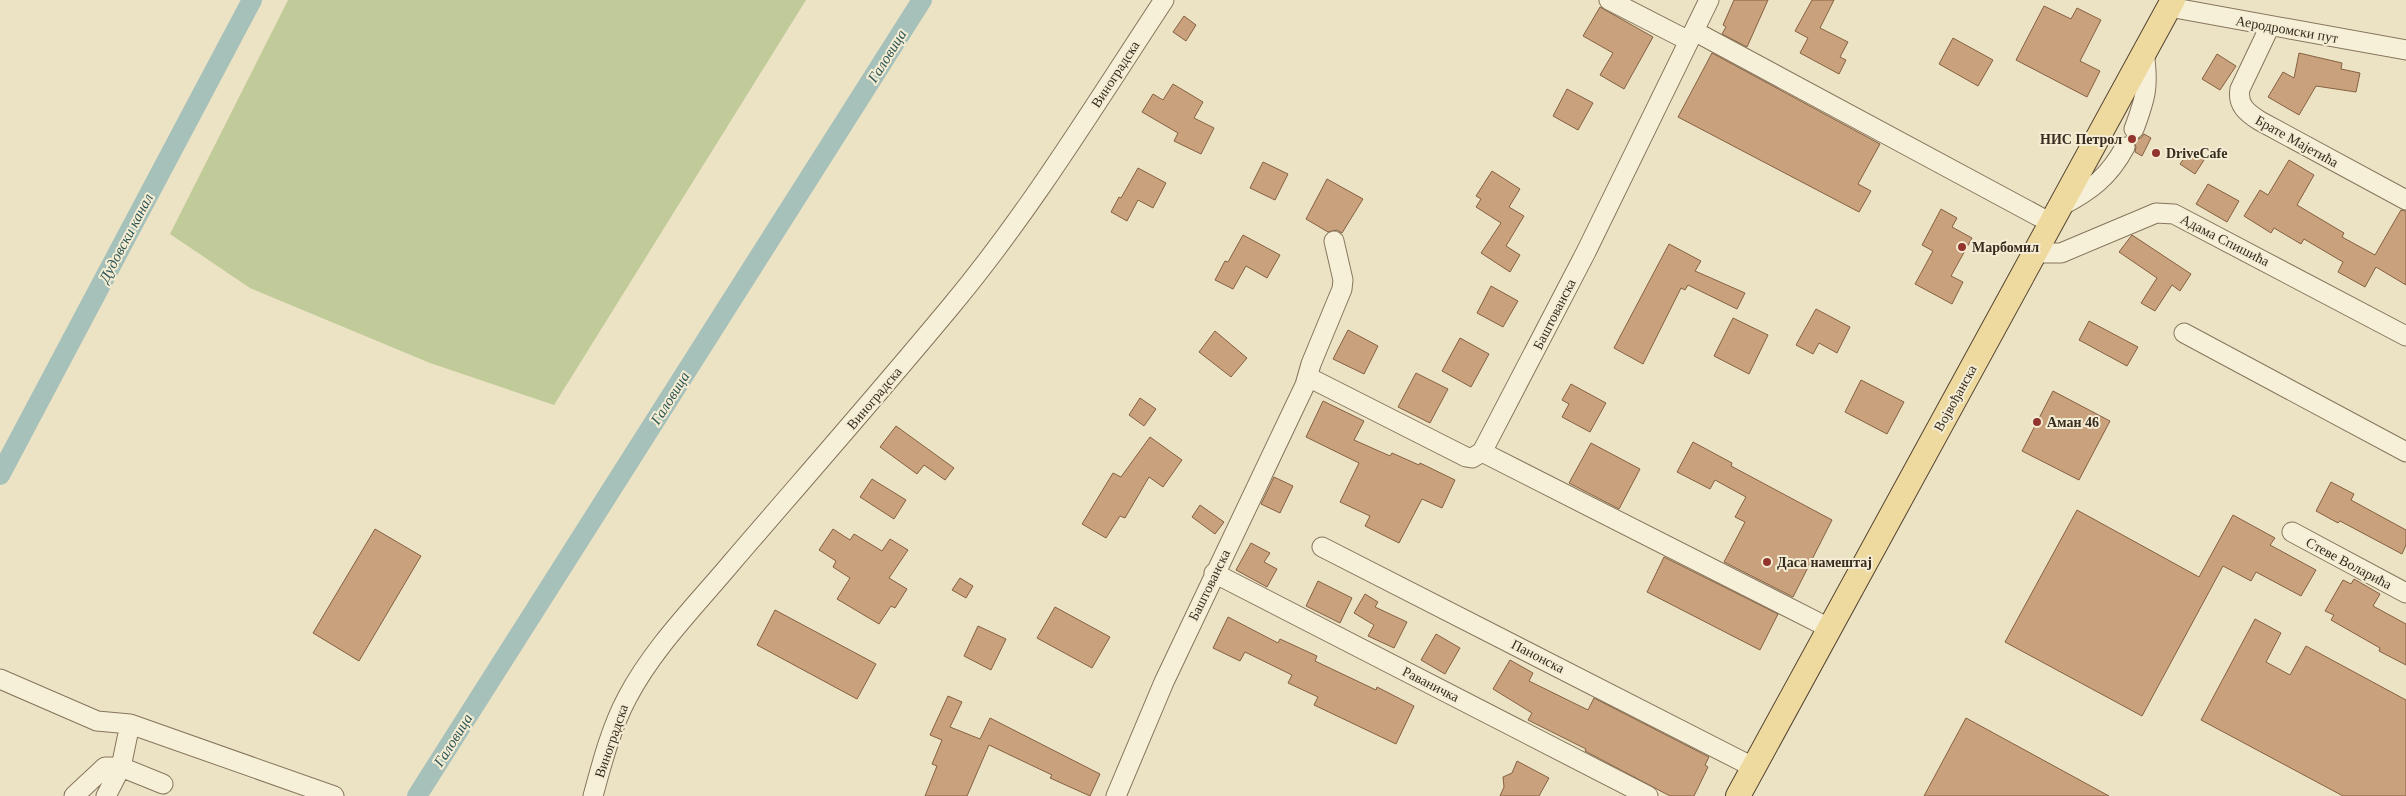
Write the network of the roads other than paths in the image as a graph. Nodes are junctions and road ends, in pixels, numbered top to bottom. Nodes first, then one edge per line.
1 (1164, 0) edge
2 (1609, 0) edge
3 (1709, 0) edge
4 (2171, 4) edge
5 (2270, 26) junction
6 (1691, 36) junction
7 (2406, 50) edge
8 (2144, 52) junction
9 (2134, 129) dead end
10 (2125, 147) dead end
11 (2406, 200) edge
12 (2056, 215) junction
13 (1334, 241) dead end
14 (2035, 253) junction
15 (2184, 332) dead end
16 (2406, 336) edge
17 (1308, 377) junction
18 (1482, 452) junction
19 (2406, 452) edge
20 (2292, 532) dead end
21 (1322, 547) dead end
22 (1214, 573) junction
23 (2406, 593) edge
24 (1829, 628) junction
25 (0, 679) edge
26 (130, 724) junction
27 (121, 767) junction
28 (1753, 768) junction
29 (163, 784) dead end
30 (74, 796) edge
31 (106, 796) edge
32 (334, 796) edge
33 (593, 796) edge
34 (1116, 796) edge
35 (1648, 796) edge
36 (1738, 796) edge

1 - 33 street, Виноградска
2 - 6 street
3 - 6 street, Баштованска
4 - 5 street, Аеродромски пут
4 - 8 main road, Војвођанска
5 - 7 street, Аеродромски пут
5 - 11 street, Брате Мајетића
6 - 12 street
6 - 18 street, Баштованска
8 - 9 street
8 - 12 main road, Војвођанска
10 - 12 street
12 - 14 main road, Војвођанска
13 - 17 street, Баштованска
14 - 16 street, Адама Спишића
14 - 24 main road, Војвођанска
15 - 19 street
17 - 18 street
17 - 22 street, Баштованска
18 - 24 street
20 - 23 street, Стеве Воларића
21 - 28 street, Панонска
22 - 34 street, Баштованска
22 - 35 street, Раваничка
24 - 28 main road, Војвођанска
25 - 26 street
26 - 27 street
26 - 32 street
27 - 29 street
27 - 30 street
27 - 31 street
28 - 36 main road, Војвођанска

